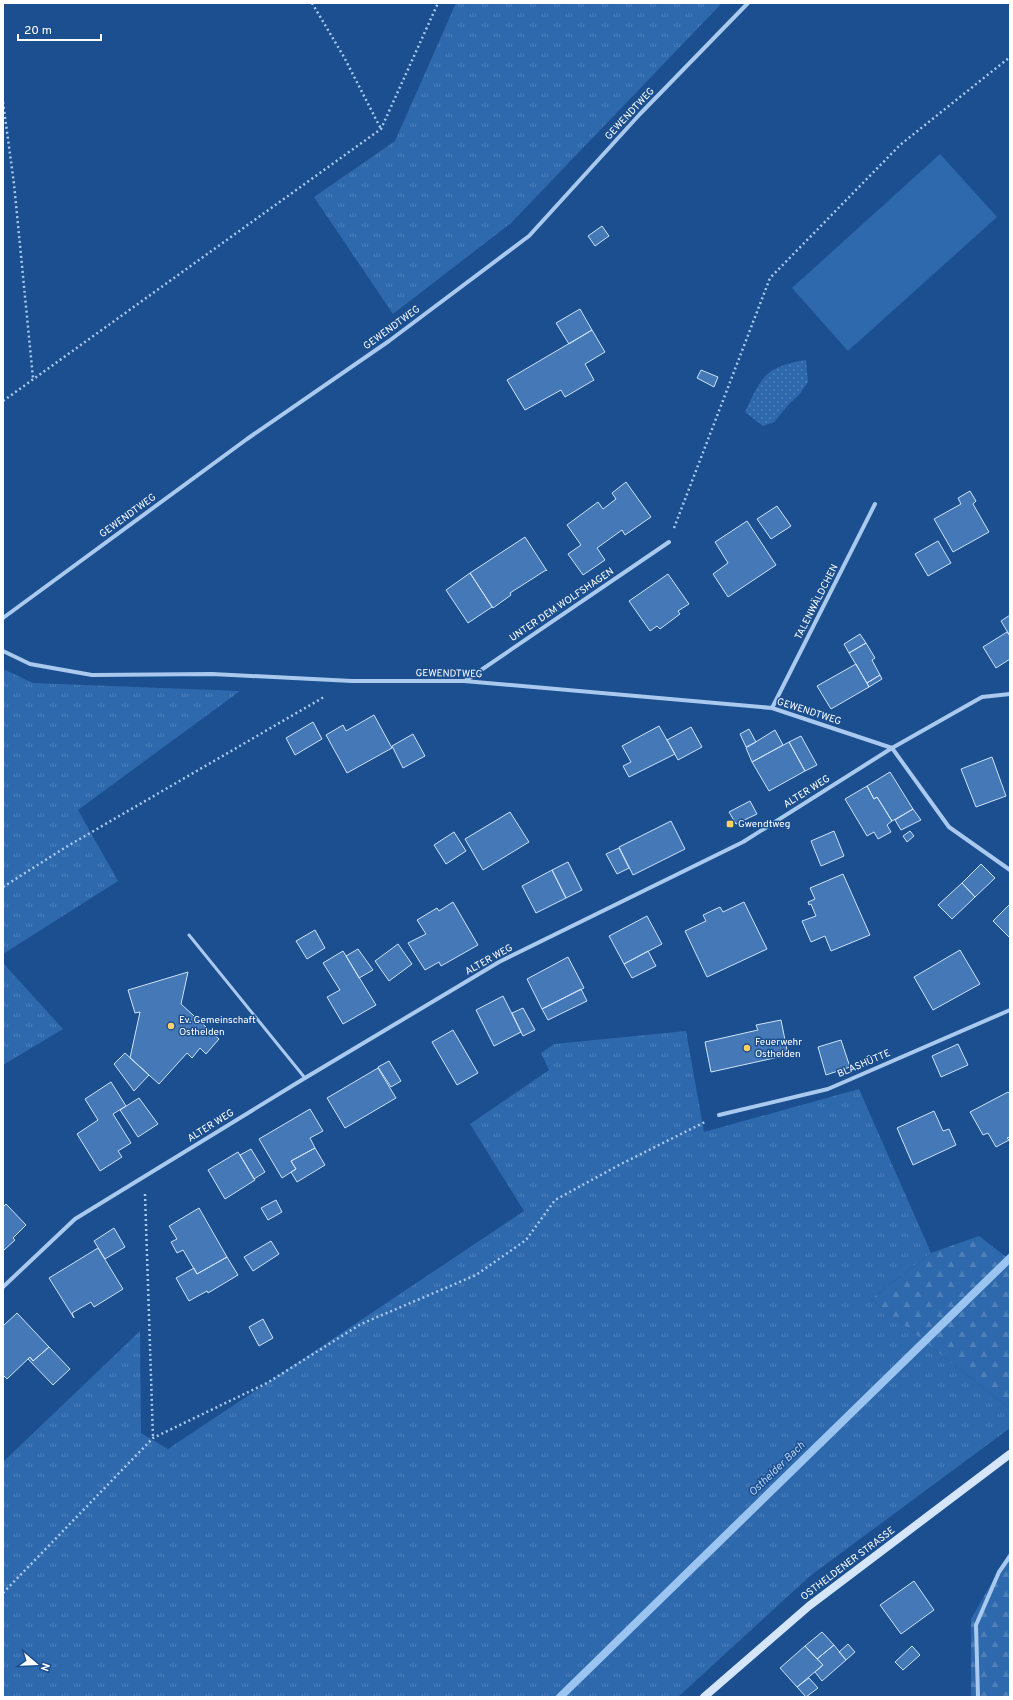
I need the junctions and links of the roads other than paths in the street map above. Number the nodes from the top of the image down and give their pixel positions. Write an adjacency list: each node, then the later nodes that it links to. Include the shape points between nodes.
1 (748, 3): 4 (street, GEWENDTWEG, via 640,114 529,236 389,341 247,439)
2 (875, 504): 8 (street, TALENWÄLDCHEN)
3 (669, 542): 6 (street, UNTER DEM WOLFSHAGEN)
4 (3, 618)
5 (3, 651): 6 (street, GEWENDTWEG, via 30,664 92,675 212,674 352,681)
6 (464, 681): 8 (street, GEWENDTWEG)
7 (1010, 694): 9 (street, ALTER WEG, via 982,697)
8 (772, 708): 9 (street, GEWENDTWEG)
9 (892, 748): 10 (street, via 949,827); 13 (street, ALTER WEG, via 743,842 499,962)
10 (1010, 870)
11 (189, 935): 13 (lane)
12 (1010, 1010): 14 (street, BLASHÜTTE, via 828,1089)
13 (305, 1078): 15 (street, ALTER WEG, via 75,1219)
14 (719, 1115)
15 (3, 1287)
16 (1010, 1454): 18 (main road, OSTHELDENER STRASSE, via 809,1606)
17 (1010, 1556): 19 (street, via 999,1572 976,1625)
18 (704, 1697)
19 (978, 1697)

